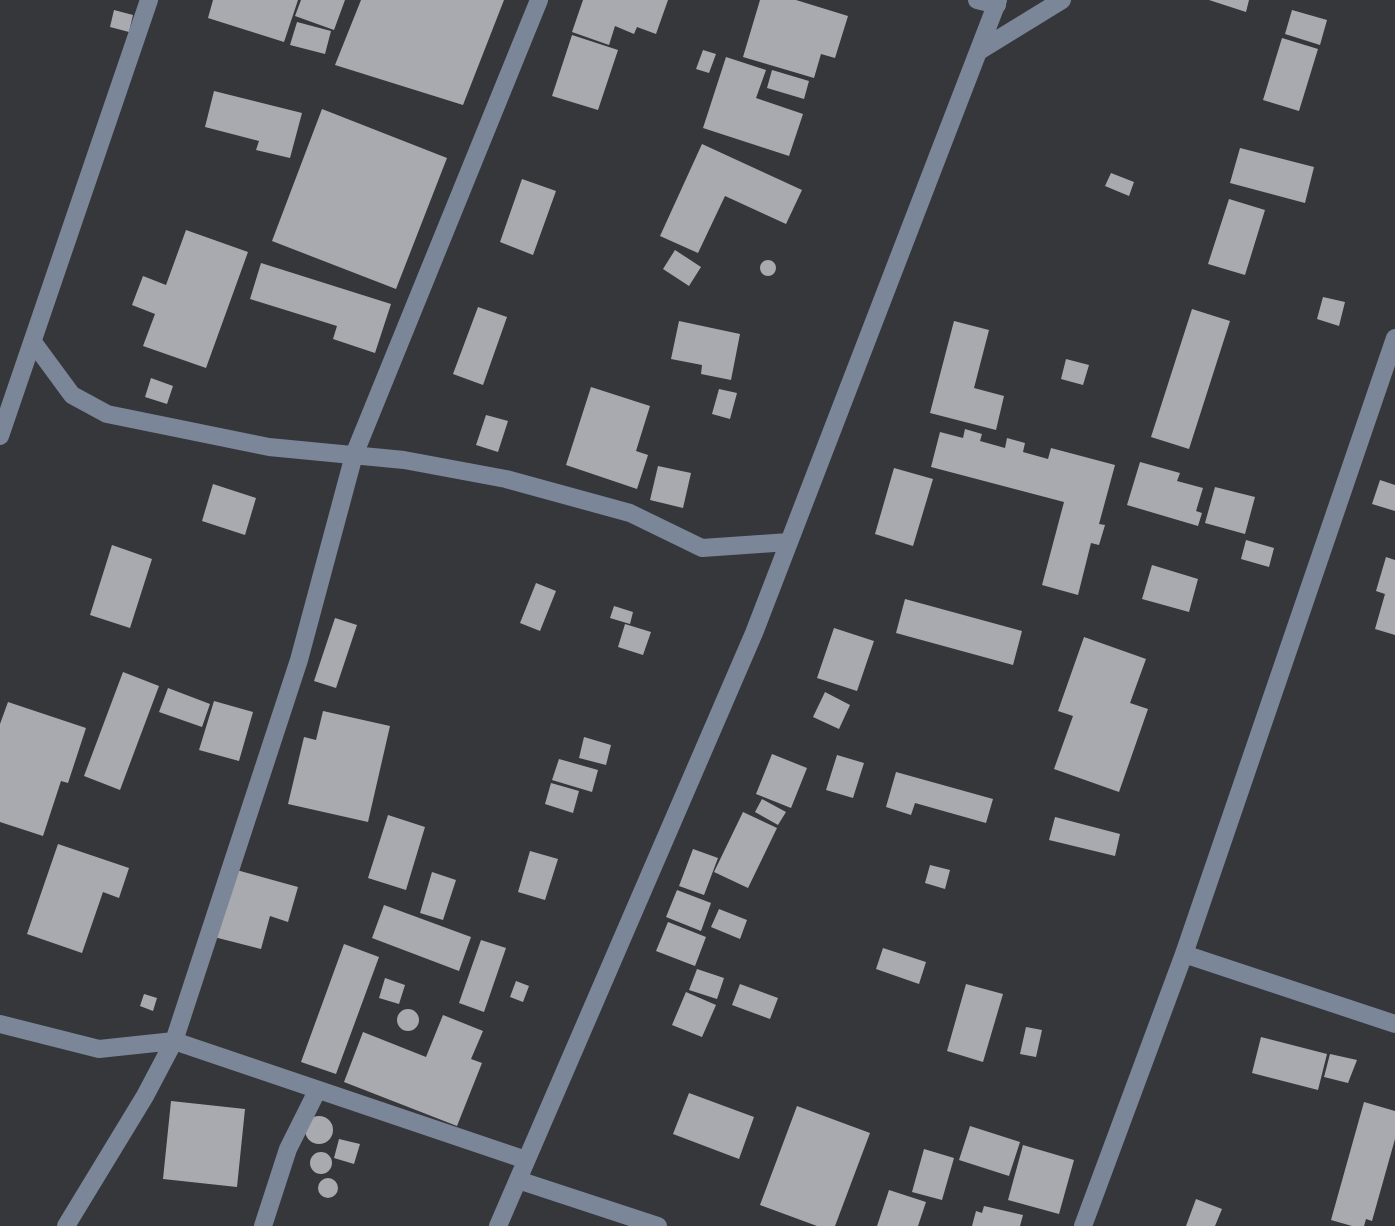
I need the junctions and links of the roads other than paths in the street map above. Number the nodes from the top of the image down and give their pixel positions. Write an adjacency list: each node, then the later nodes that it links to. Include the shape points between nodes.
1 (149, 0): 8 (street)
2 (539, 0): 10 (street)
3 (977, 0): 5 (street)
4 (1062, 0): 6 (street)
5 (997, 2): 6 (street)
6 (979, 51): 11 (street)
7 (1395, 338): 12 (street)
8 (33, 342): 9 (street); 10 (street, via 72,395 107,414 269,447)
9 (0, 436)
10 (354, 455): 11 (street, via 506,479 630,513 702,548); 15 (street, via 299,660)
11 (789, 542): 17 (street, via 754,634)
12 (1184, 954): 14 (street); 23 (street)
13 (0, 1024): 15 (street, via 99,1048)
14 (1395, 1024)
15 (174, 1041): 16 (street); 19 (street)
16 (317, 1091): 17 (street); 20 (street, via 288,1149)
17 (526, 1160): 18 (street)
18 (518, 1180): 21 (street); 22 (street)
19 (66, 1226)
20 (263, 1226)
21 (498, 1226)
22 (658, 1226)
23 (1083, 1226)

